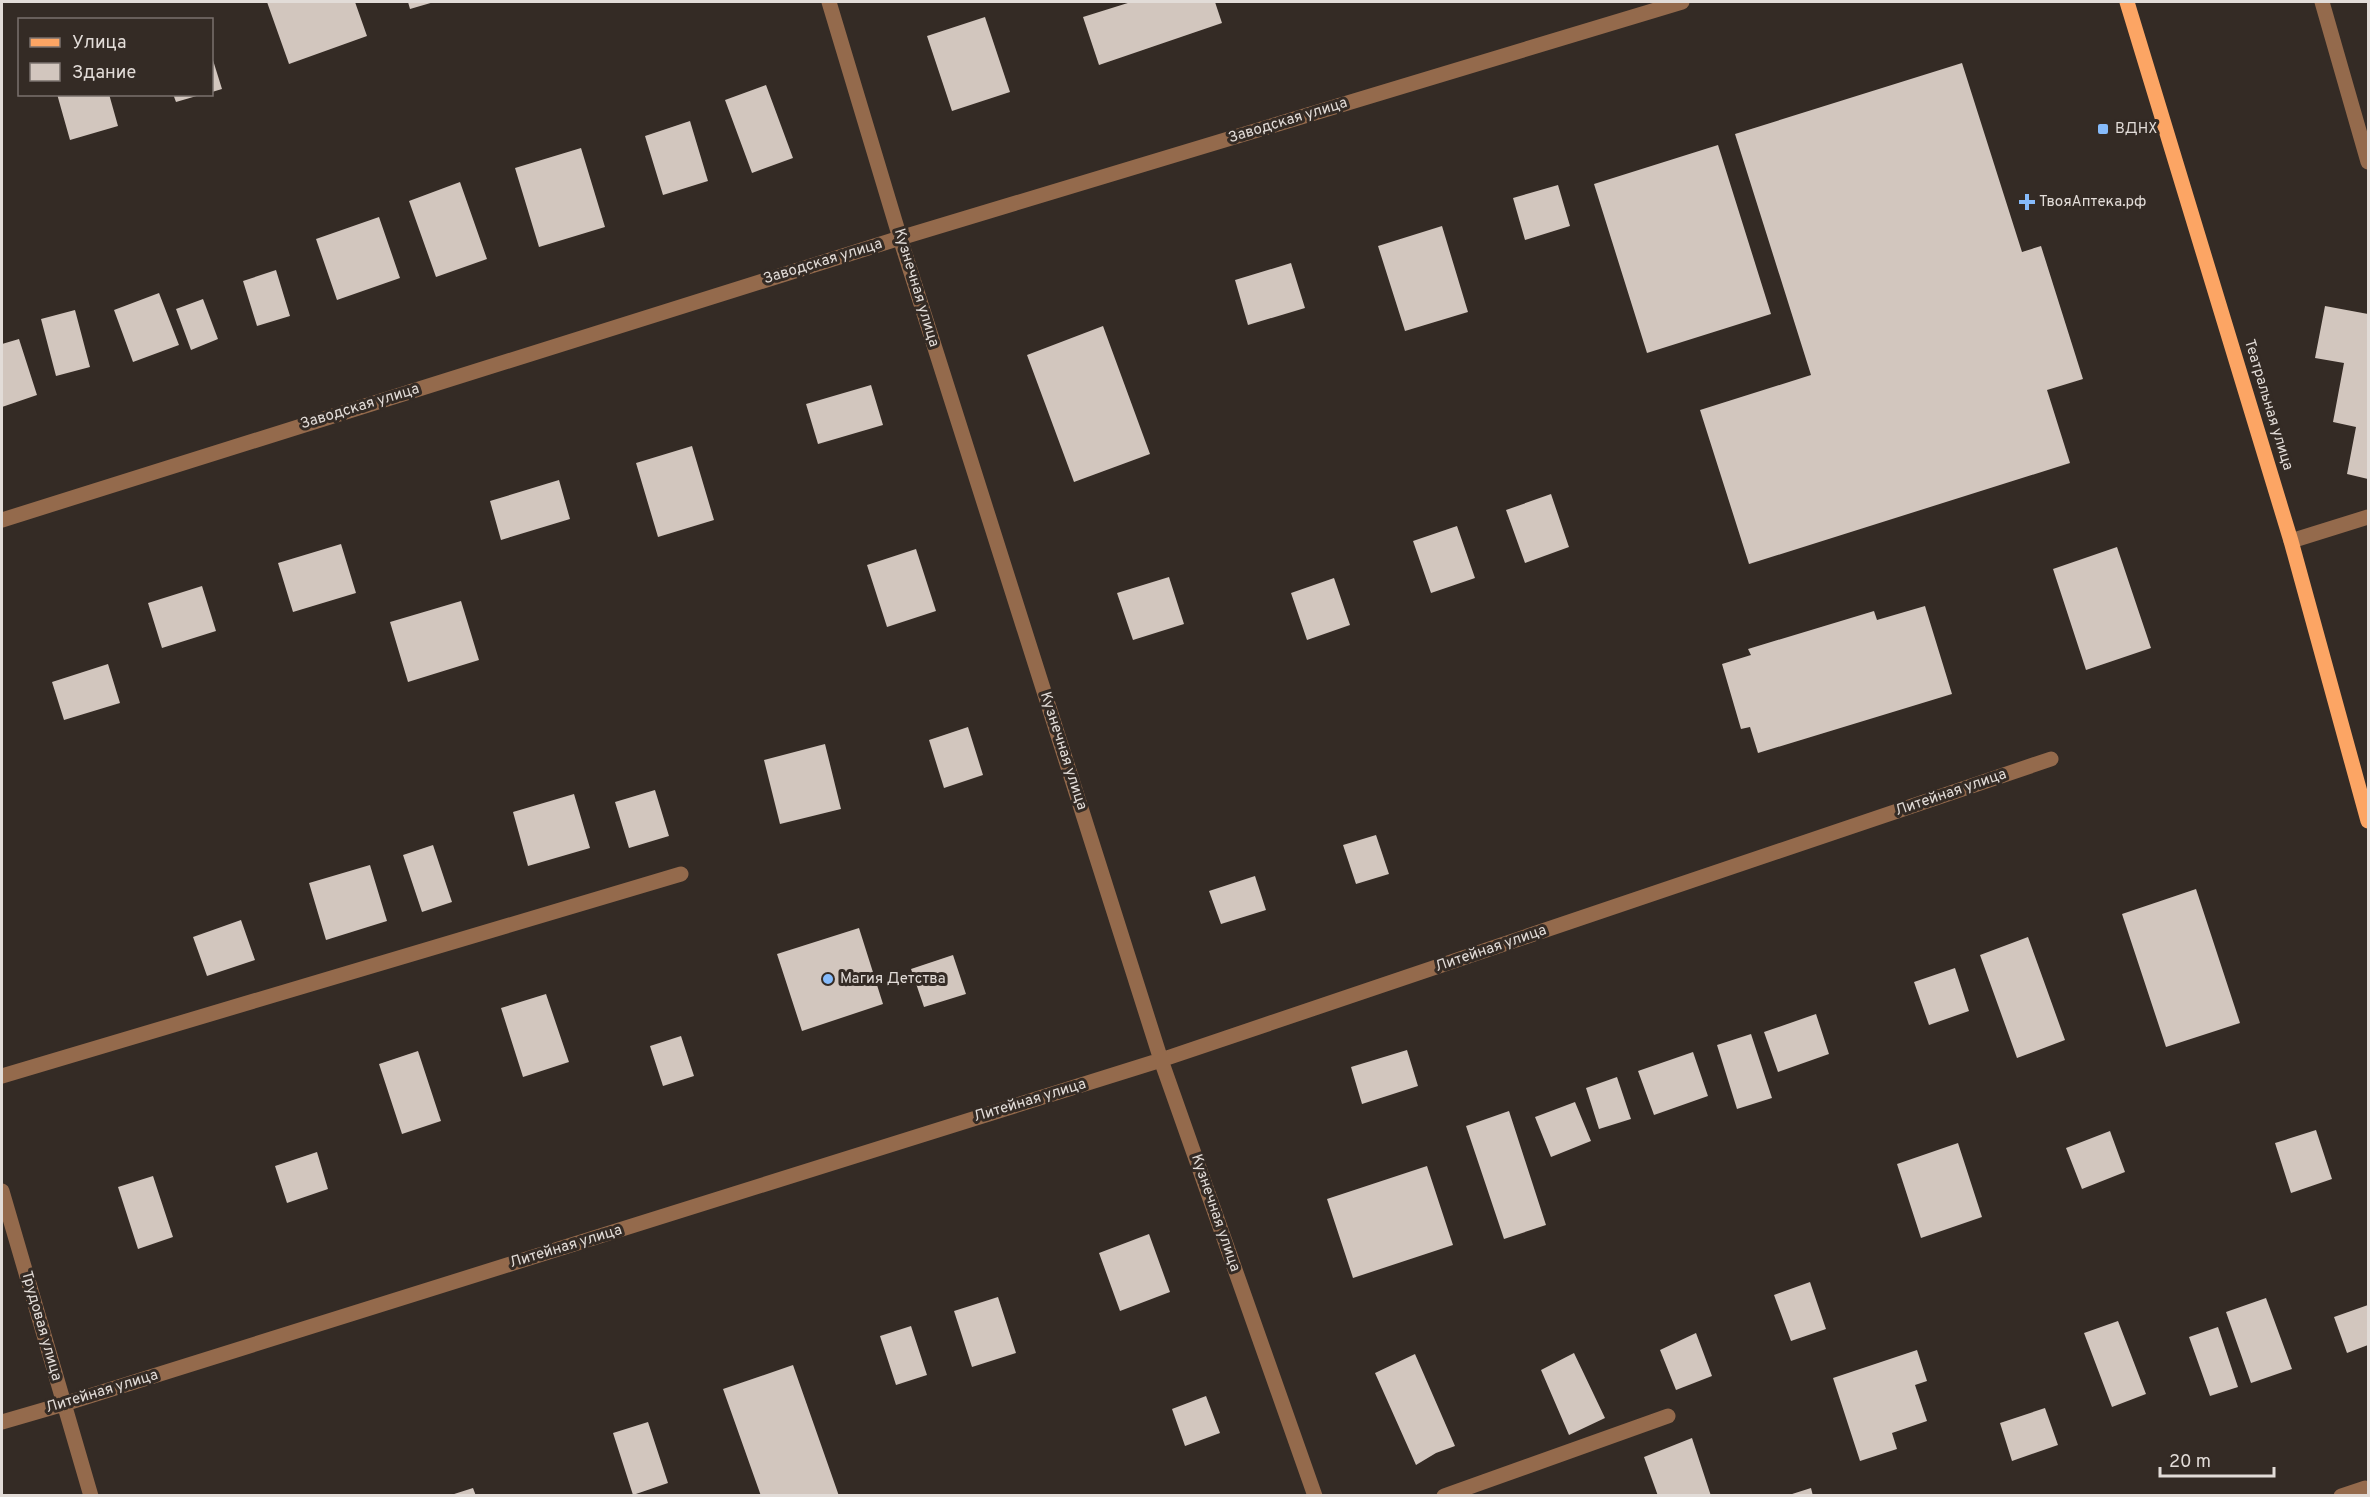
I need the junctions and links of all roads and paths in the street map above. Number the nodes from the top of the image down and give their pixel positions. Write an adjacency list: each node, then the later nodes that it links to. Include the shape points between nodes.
1 (829, 2): 6 (street, Кузнечная улица)
2 (1682, 2): 6 (street, Заводская улица)
3 (2127, 2): 9 (main road, Театральная улица)
4 (2322, 2): 5 (street)
5 (2368, 162)
6 (900, 238): 8 (street, Заводская улица); 13 (street, Кузнечная улица)
7 (2368, 517): 9 (street)
8 (2, 520)
9 (2290, 541): 11 (main road, Театральная улица)
10 (2051, 759): 13 (street, Литейная улица)
11 (2368, 821)
12 (681, 874): 14 (street)
13 (1161, 1060): 16 (street, Литейная улица); 21 (street, Кузнечная улица)
14 (2, 1076)
15 (2, 1191): 16 (street, Трудовая улица)
16 (64, 1404): 18 (street, Литейная улица); 20 (street, Трудовая улица)
17 (1668, 1416): 22 (street)
18 (2, 1422)
19 (2365, 1488): 23 (street)
20 (91, 1496)
21 (1315, 1496)
22 (1444, 1496)
23 (2341, 1496)

